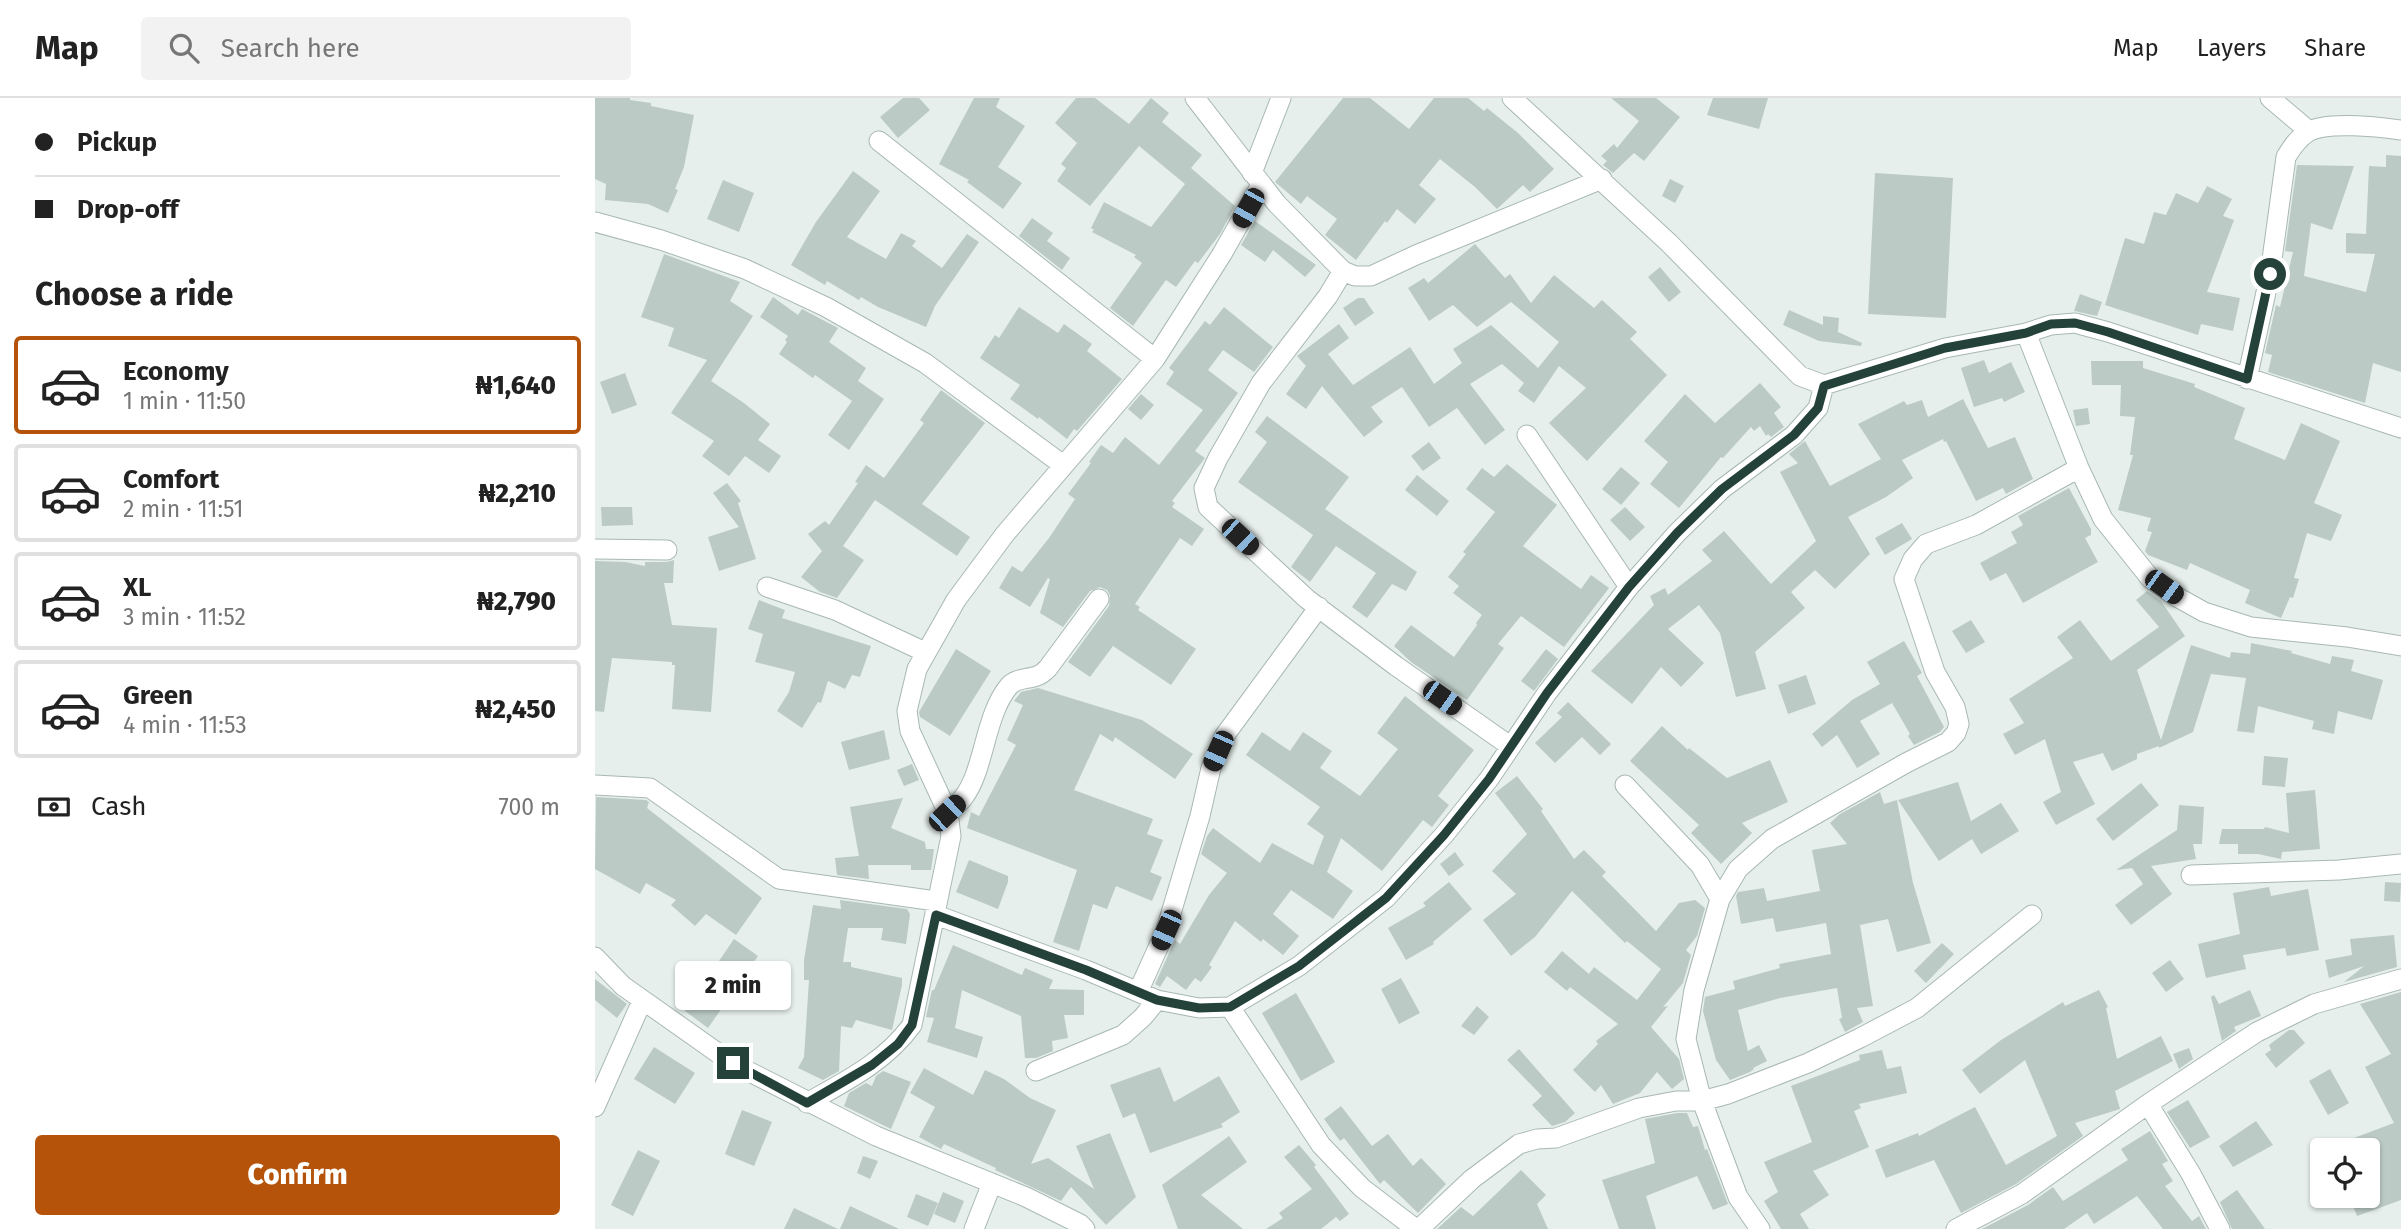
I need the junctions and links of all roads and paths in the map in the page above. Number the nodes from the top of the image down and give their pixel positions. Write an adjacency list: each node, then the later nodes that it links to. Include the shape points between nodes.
1 (1195, 98): 8 (street)
2 (1281, 98): 8 (street)
3 (1512, 98): 9 (street)
4 (2270, 98): 6 (street)
5 (2401, 130): 6 (street, via 2330,127)
6 (2309, 131): 14 (street, via 2286,157 2270,274)
7 (879, 141): 13 (street)
8 (1257, 179): 11 (street); 13 (street, via 1223,254)
9 (1602, 179): 11 (street, via 1371,276); 15 (street, via 1800,376)
10 (595, 222): 18 (street, via 745,269 826,307 925,363)
11 (1343, 271): 25 (street, via 1261,383 1204,488 1208,507)
12 (2026, 333): 14 (street, via 2051,324 2075,323); 15 (street, via 1945,348); 19 (street)
13 (1155, 359): 18 (street)
14 (2247, 379): 16 (street)
15 (1824, 386): 23 (street, via 1818,408 1794,435 1722,489)
16 (2401, 428)
17 (1527, 436): 23 (street)
18 (1063, 465): 27 (street, via 956,600)
19 (2078, 468): 26 (street, via 2103,519 2150,578 2204,612 2251,627); 34 (street, via 1976,525 1926,544 1913,559 1904,579 1935,672 1955,706 1956,733 1948,742 1772,839 1738,869)
20 (595, 549): 21 (street)
21 (667, 550)
22 (767, 587): 27 (street, via 835,610)
23 (1629, 587): 28 (street)
24 (1099, 599): 31 (street, via 1048,668 1039,676 1012,683 1002,696 971,784)
25 (1318, 607): 28 (street); 39 (street, via 1225,735 1211,768 1166,930)
26 (2401, 646)
27 (925, 652): 31 (street, via 916,669 907,711 910,732)
28 (1510, 747): 42 (street, via 1444,835 1386,898 1299,966)
29 (595, 785): 35 (street, via 650,788 779,879)
30 (1625, 785): 34 (street, via 1700,865)
31 (947, 813): 35 (street, via 951,836)
32 (2401, 864): 33 (street)
33 (2191, 875)
34 (1720, 899): 44 (street, via 1694,990 1686,1039)
35 (936, 908): 39 (street); 45 (street, via 912,1025 898,1044 872,1065)
36 (2032, 915): 44 (street, via 1917,1008 1808,1063)
37 (595, 957): 40 (street)
38 (2401, 979): 46 (street, via 2314,1004 2280,1020)
39 (1138, 992): 41 (street)
40 (642, 1000): 45 (street, via 733,1063); 47 (street)
41 (1157, 1000): 42 (street, via 1199,1008); 43 (street, via 1123,1035)
42 (1230, 1007): 52 (street, via 1321,1145 1362,1188)
43 (1036, 1071)
44 (1702, 1101): 52 (street, via 1639,1108 1556,1138 1519,1144); 53 (street, via 1738,1197)
45 (807, 1103): 48 (street)
46 (2148, 1104): 49 (street); 54 (street)
47 (595, 1107)
48 (992, 1183): 50 (street); 51 (street)
49 (1970, 1226)
50 (974, 1229)
51 (1085, 1229)
52 (1418, 1229)
53 (1760, 1229)
54 (2220, 1229)

